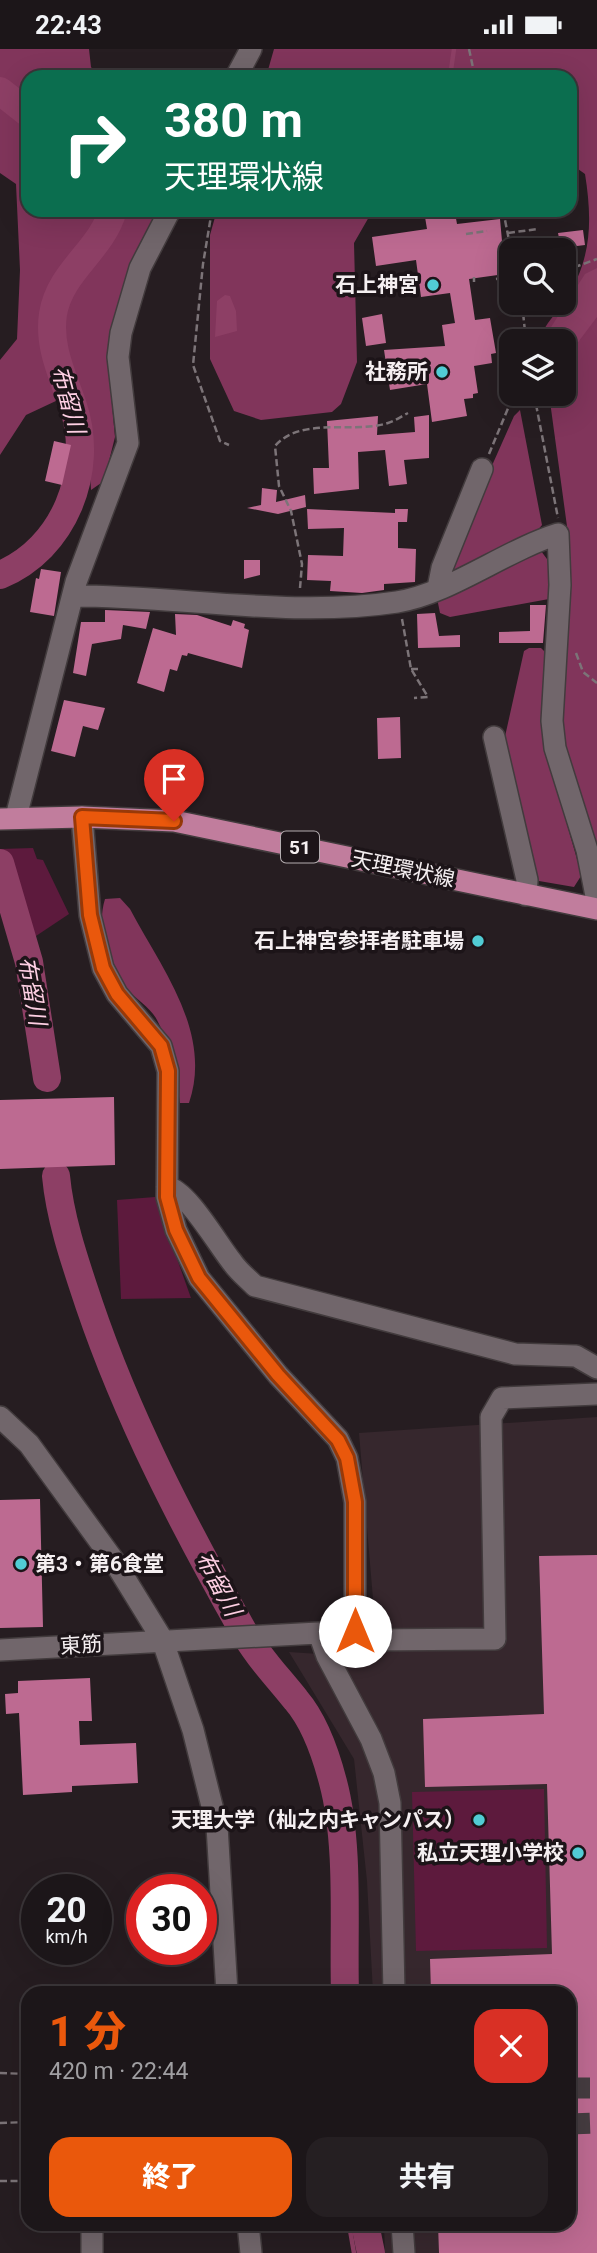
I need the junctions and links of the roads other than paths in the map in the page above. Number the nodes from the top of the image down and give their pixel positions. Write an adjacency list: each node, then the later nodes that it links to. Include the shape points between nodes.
1 (251, 49): 2 (street)
2 (240, 70)
3 (166, 217): 6 (street, via 140,268 121,333 118,357 128,443)
4 (482, 469): 5 (street)
5 (438, 588): 6 (street, via 400,602 302,608); 11 (street, via 558,534 560,585 552,699 555,748 587,850)
6 (74, 596): 9 (street, via 62,627 38,736)
7 (494, 737): 10 (street, via 527,880)
8 (82, 817): 9 (main road, 天理環状線 / 51); 10 (main road, 天理環状線 / 51, via 174,821); 13 (street, via 90,915 103,968 117,994 161,1046 168,1071)
9 (8, 818)
10 (526, 895): 12 (main road, 天理環状線 / 51)
11 (597, 901)
12 (597, 909)
13 (167, 1187): 14 (street, via 185,1199 233,1264 256,1286 515,1354 576,1356); 17 (street, via 176,1230 199,1278 338,1440 347,1458 355,1502)
14 (597, 1368)
15 (597, 1394): 17 (street, 東筋, via 502,1398 491,1417 495,1639 366,1640)
16 (0, 1417): 19 (street, via 29,1444 114,1562)
17 (355, 1631): 18 (street, 東筋)
18 (319, 1633): 19 (street, 東筋); 22 (street, via 384,1773 390,1803)
19 (162, 1639): 20 (street, 東筋); 21 (street, via 193,1730 216,1826)
20 (0, 1650)
21 (227, 1986)
22 (394, 1986)
23 (92, 2231): 26 (street)
24 (249, 2231): 27 (street)
25 (402, 2231): 28 (street)
26 (92, 2253)
27 (251, 2253)
28 (404, 2253)

